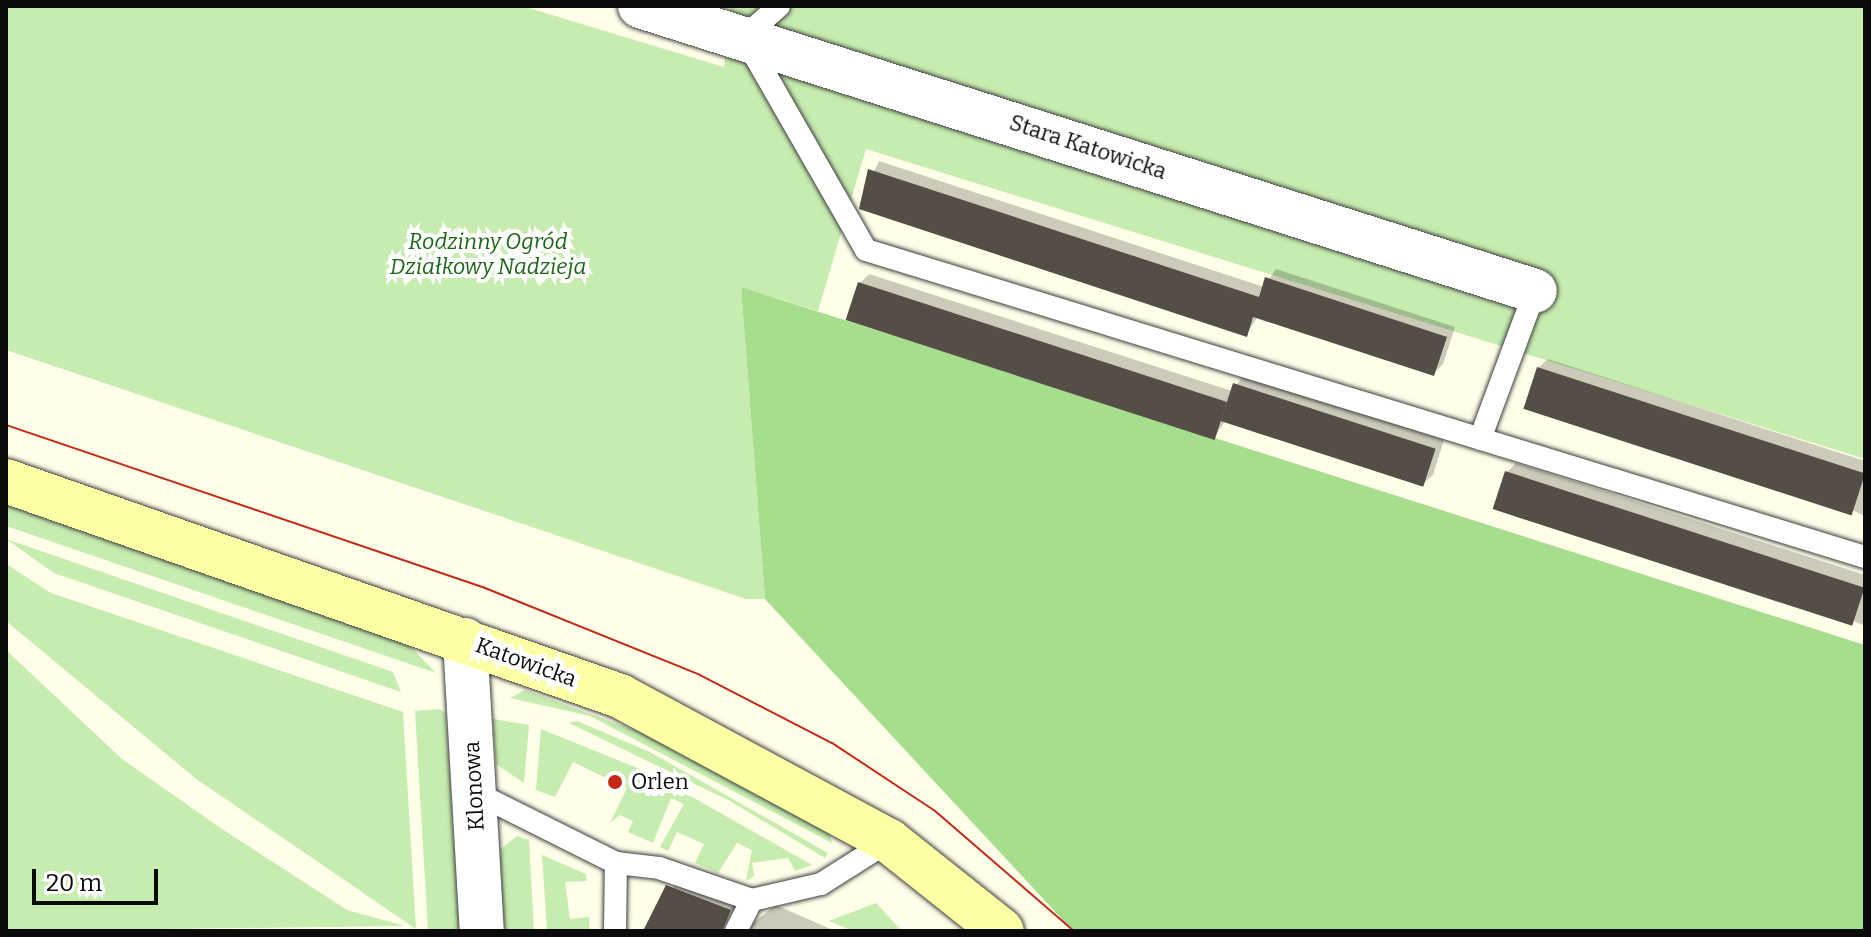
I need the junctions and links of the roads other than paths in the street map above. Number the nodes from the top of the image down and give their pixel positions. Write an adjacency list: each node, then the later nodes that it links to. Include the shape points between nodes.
1 (640, 6): 3 (street, Stara Katowicka)
2 (779, 6): 3 (lane)
3 (744, 37): 4 (street, Stara Katowicka); 5 (lane, via 866,250)
4 (1535, 291): 5 (lane)
5 (1480, 439): 7 (lane)
6 (6, 481): 8 (main road, Katowicka)
7 (1865, 557)
8 (465, 640): 9 (street, Klonowa); 10 (main road, Katowicka, via 620,696)
9 (474, 792): 11 (lane); 13 (street, Klonowa)
10 (889, 841): 12 (lane, via 839,876); 16 (main road, Katowicka)
11 (616, 863): 12 (lane, via 659,868); 14 (lane)
12 (752, 900): 15 (lane)
13 (482, 931)
14 (615, 931)
15 (736, 931)
16 (1002, 931)

